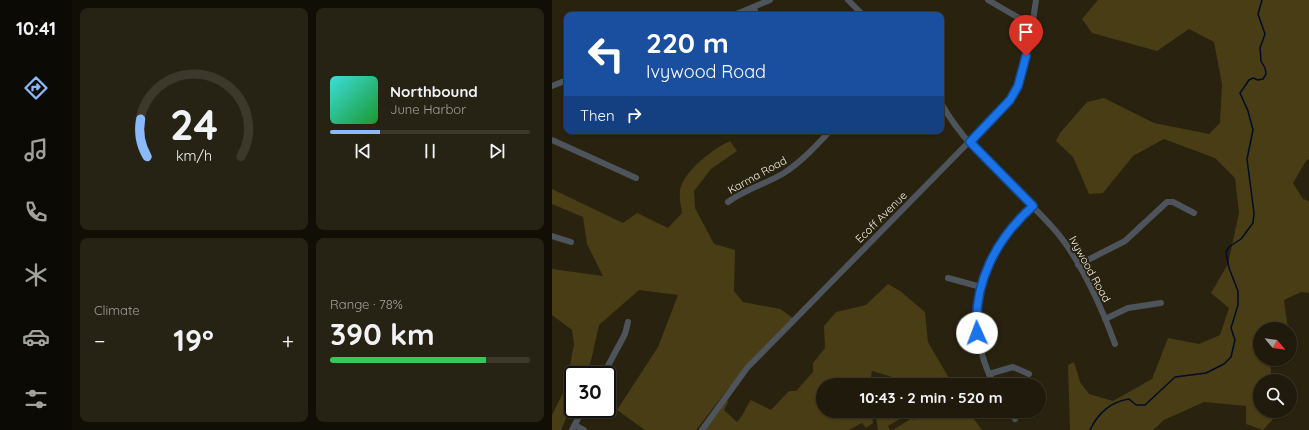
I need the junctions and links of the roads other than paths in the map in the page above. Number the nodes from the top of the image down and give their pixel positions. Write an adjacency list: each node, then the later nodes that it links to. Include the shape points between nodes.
1 (770, 0): 5 (street)
2 (848, 0): 8 (street)
3 (988, 0): 9 (street)
4 (1036, 0): 9 (street, Ecoff Avenue)
5 (754, 7): 6 (street); 7 (street)
6 (742, 12)
7 (755, 12)
8 (860, 12)
9 (1032, 23): 15 (street, Ecoff Avenue, via 1024,66 1014,94)
10 (564, 81): 11 (street)
11 (552, 86)
12 (944, 108): 15 (street, Ivywood Road)
13 (827, 134): 17 (street, Karma Road, via 785,172)
14 (552, 140): 16 (street)
15 (970, 142): 18 (street, Ivywood Road); 36 (street, Ecoff Avenue, via 747,368)
16 (636, 178)
17 (728, 202)
18 (1033, 206): 22 (street, Ivywood Road, via 1060,236); 24 (street, via 1000,242 988,265)
19 (1194, 213): 22 (street, via 1169,202 1125,241)
20 (552, 236): 21 (street)
21 (571, 242)
22 (1078, 265): 26 (street, Ivywood Road)
23 (948, 278): 24 (street)
24 (981, 287): 30 (street, via 977,333)
25 (1161, 303): 26 (street, via 1128,308)
26 (1105, 319): 28 (street, Ivywood Road)
27 (628, 322): 29 (street, via 625,334)
28 (1115, 344)
29 (608, 366)
30 (989, 374): 31 (street, via 1012,367); 32 (street)
31 (1029, 374)
32 (991, 378)
33 (578, 418): 34 (street)
34 (573, 428): 35 (street)
35 (584, 430)
36 (702, 430)

